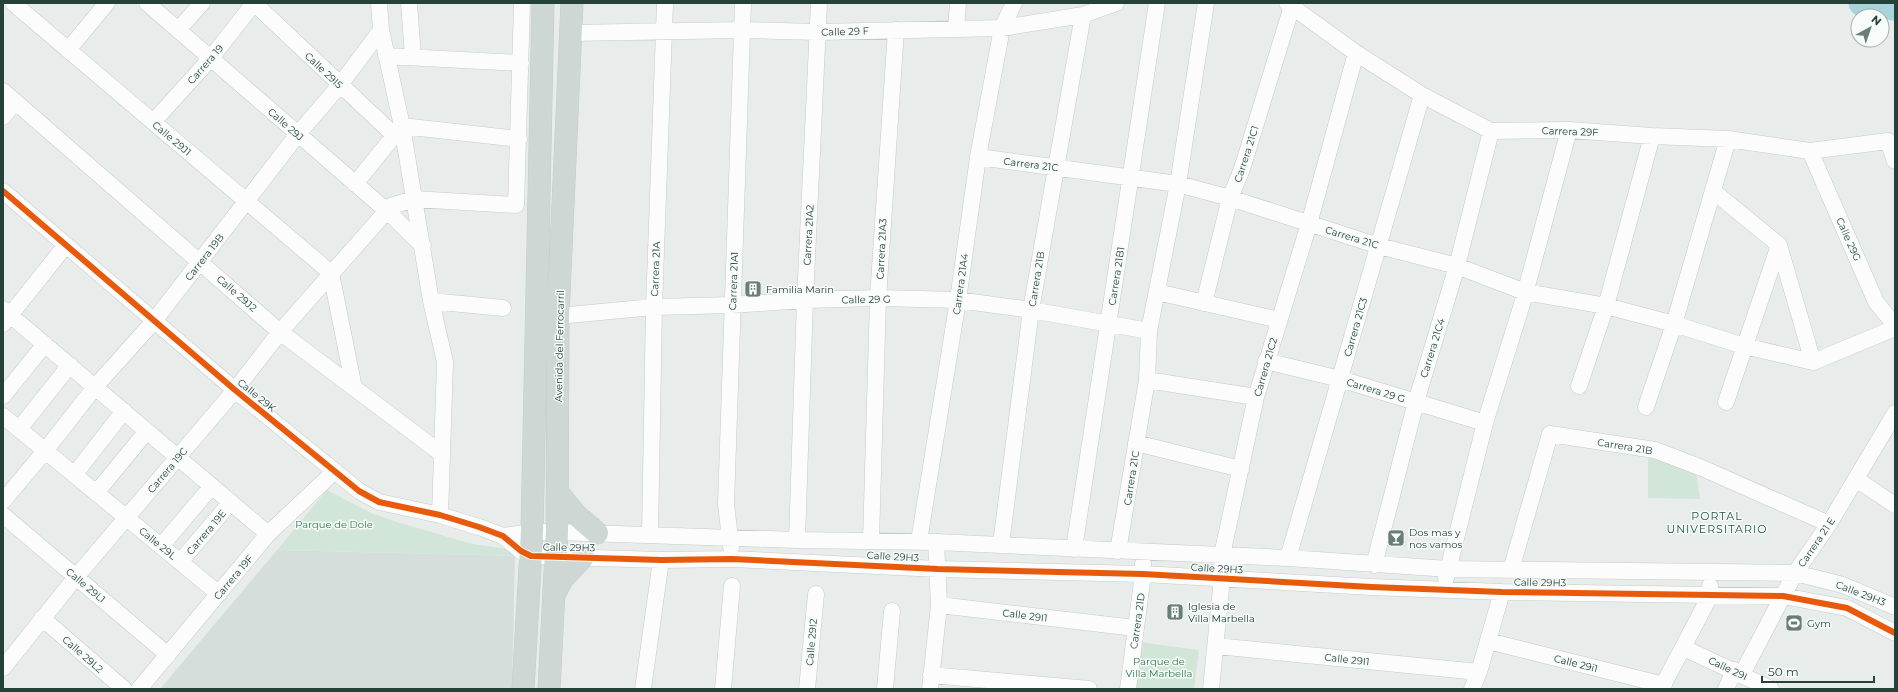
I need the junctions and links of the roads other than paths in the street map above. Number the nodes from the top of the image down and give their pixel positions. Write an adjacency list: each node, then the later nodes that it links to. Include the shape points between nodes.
1 (13, 3): 30 (street, Calle 29J1)
2 (107, 3): 30 (street)
3 (147, 3): 23 (street, Calle 29J)
4 (202, 3): 23 (street)
5 (254, 3): 34 (street, Carrera 19); 36 (street, Calle 29I5)
6 (379, 3): 24 (street)
7 (408, 3): 33 (street)
8 (522, 3): 35 (street)
9 (543, 3): 132 (main road)
10 (572, 3): 29 (main road, Avenida del Ferrocarril)
11 (665, 3): 25 (street, Carrera 21A)
12 (743, 3): 26 (street, Carrera 21A1)
13 (819, 3): 28 (street, Carrera 21A2)
14 (958, 3): 22 (street)
15 (1014, 3): 21 (street, Carrera 21A4)
16 (1157, 3): 53 (street, Carrera 21B1)
17 (1206, 3): 55 (street, Carrera 21C)
18 (1108, 4): 20 (street, Calle 29 F)
19 (1290, 4): 31 (street, Carrera 29F); 58 (street, Carrera 21C1, via 1242,169)
20 (1083, 15): 21 (street, Calle 29 F); 52 (street, Carrera 21B)
21 (1002, 28): 22 (street, Calle 29 F); 50 (street, Carrera 21A4)
22 (956, 29): 27 (street, Calle 29 F)
23 (178, 30): 34 (street, Calle 29J)
24 (381, 30): 32 (street); 36 (street, Carrera 19B)
25 (665, 30): 26 (street, Calle 29 F); 29 (street, Calle 29 F); 79 (street, Carrera 21A)
26 (742, 30): 28 (street, Calle 29 F); 77 (street, Carrera 21A1)
27 (896, 30): 28 (street, Calle 29 F); 72 (street, Carrera 21A3)
28 (818, 32): 73 (street, Carrera 21A2)
29 (572, 33): 83 (main road, Avenida del Ferrocarril)
30 (68, 50): 41 (street, Calle 29J1)
31 (1356, 53): 38 (street, Carrera 29F); 62 (street, Carrera 21C2)
32 (386, 56): 33 (street); 42 (street)
33 (413, 57): 35 (street)
34 (211, 58): 41 (street, Carrera 19); 45 (street, Calle 29J)
35 (521, 63): 48 (street)
36 (340, 85): 42 (street, Calle 29I5); 45 (street, Carrera 19B)
37 (3, 91): 39 (street, Calle 29J2)
38 (1422, 95): 44 (street, Carrera 29F); 66 (street, Carrera 21C3)
39 (15, 102): 40 (street); 67 (street, Calle 29J2)
40 (3, 117)
41 (153, 122): 60 (street, Calle 29J1)
42 (398, 130): 48 (street); 54 (street); 59 (street)
43 (1569, 130): 44 (street, Carrera 29F); 46 (street, Carrera 29F); 71 (street)
44 (1491, 131): 68 (street, Carrera 21C4)
45 (298, 134): 54 (street, Calle 29J); 60 (street, Carrera 19B)
46 (1652, 136): 47 (street, Carrera 29F); 78 (street)
47 (1728, 139): 49 (street, Carrera 29F); 57 (street)
48 (519, 140): 59 (street, Carrera 19C, via 516,205)
49 (1810, 151): 51 (street, Carrera 29F, via 1888,141); 86 (street, Calle 29G, via 1876,302)
50 (978, 157): 52 (street, Carrera 21C); 74 (street, Carrera 21A4)
51 (1895, 161)
52 (1055, 167): 53 (street, Carrera 21C); 81 (street, Carrera 21B)
53 (1131, 177): 55 (street, Carrera 21C); 87 (street, Carrera 21B1)
54 (356, 184): 61 (street, Calle 29J)
55 (1178, 184): 58 (street, Carrera 21C); 70 (street, Carrera 21C)
56 (3, 191): 63 (street, Calle 29K)
57 (1713, 191): 64 (street); 88 (street)
58 (1230, 198): 62 (street, Carrera 21C); 76 (street, Carrera 21C1)
59 (414, 199): 61 (street, Carrera 19C, via 396,203); 65 (street)
60 (247, 201): 67 (street, Carrera 19B); 69 (street, Calle 29J1)
61 (387, 211): 65 (street, Calle 29J); 69 (street, Carrera 19C)
62 (1309, 224): 66 (street, Carrera 21C); 85 (street, Carrera 21C2)
63 (66, 245): 82 (street); 84 (street, Calle 29K)
64 (1779, 245): 93 (street); 95 (street)
65 (423, 246): 75 (street)
66 (1379, 246): 68 (street, Carrera 21C); 97 (street, Carrera 21C3)
67 (201, 261): 84 (street, Carrera 19B); 91 (street, Calle 29J2)
68 (1457, 266): 71 (street, Carrera 21C); 105 (street, Carrera 21C4)
69 (332, 273): 91 (street, Carrera 19C); 101 (street)
70 (1157, 292): 76 (street); 90 (street, Carrera 21C)
71 (1525, 292): 78 (street); 111 (street)
72 (878, 298): 73 (street, Calle 29 G); 74 (street, Calle 29 G); 140 (street, Carrera 21A3)
73 (804, 300): 77 (street, Calle 29 G); 139 (street, Carrera 21A2)
74 (958, 300): 81 (street, Calle 29 G); 141 (street, Carrera 21A4)
75 (431, 301): 80 (street); 116 (street, via 445,362)
76 (1204, 303): 85 (street)
77 (732, 305): 79 (street, Calle 29 G); 138 (street, Carrera 21A1, via 726,504)
78 (1606, 306): 88 (street); 99 (street)
79 (654, 307): 83 (street, Calle 29 G); 136 (street, Carrera 21A)
80 (503, 308)
81 (1031, 310): 87 (street, Calle 29 G); 143 (street, Carrera 21B)
82 (5, 316): 92 (street)
83 (558, 316): 124 (main road, Avenida del Ferrocarril)
84 (154, 320): 100 (street, Carrera 19B); 102 (street, Calle 29K)
85 (1279, 320): 94 (street, Carrera 21C2)
86 (1895, 322)
87 (1108, 324): 90 (street, Calle 29 G); 145 (street, Carrera 21B1)
88 (1674, 324): 93 (street); 107 (street)
89 (1895, 328): 95 (street)
90 (1149, 331): 98 (street, Carrera 21C)
91 (280, 332): 101 (street, Calle 29J2); 102 (street, Carrera 19C)
92 (44, 344): 96 (street); 103 (street)
93 (1744, 346): 95 (street); 106 (street)
94 (1266, 361): 97 (street, Carrera 29 G); 104 (street, Carrera 21C2)
95 (1813, 362)
96 (70, 365): 100 (street); 112 (street)
97 (1340, 379): 105 (street, Carrera 29 G); 152 (street, Carrera 21C3)
98 (1147, 380): 104 (street); 114 (street, Carrera 21C)
99 (1579, 386)
100 (95, 387): 108 (street); 115 (street, Carrera 19B)
101 (354, 388): 116 (street, Calle 29J2)
102 (235, 390): 117 (street, Carrera 19C); 119 (street, Calle 29K)
103 (3, 396)
104 (1256, 397): 118 (street, Carrera 21C2)
105 (1416, 402): 111 (street, Carrera 29 G); 156 (street, Carrera 21C4)
106 (1726, 402)
107 (1646, 407)
108 (124, 411): 113 (street); 120 (street)
109 (1895, 413): 121 (street, Carrera 21 E)
110 (3, 416): 112 (street, Calle 29L)
111 (1486, 423): 158 (street)
112 (19, 429): 115 (street, Calle 29L)
113 (147, 430): 117 (street); 123 (street)
114 (1136, 443): 118 (street); 146 (street, Carrera 21C)
115 (46, 451): 120 (street, Calle 29L); 125 (street, Carrera 19B)
116 (442, 454): 128 (street)
117 (178, 457): 122 (street); 130 (street, Carrera 19C)
118 (1241, 469): 148 (street, Carrera 21C2)
119 (335, 472): 128 (street, Calle 29K, via 359,491 379,502); 135 (street, Carrera 19F)
120 (74, 475): 123 (street, Calle 29L)
121 (1856, 479): 127 (street); 131 (street, Carrera 21 E)
122 (212, 486): 126 (street); 144 (street)
123 (96, 493): 130 (street, Calle 29L)
124 (558, 493): 133 (main road, Avenida del Ferrocarril); 134 (main road, via 575,514)
125 (3, 501)
126 (231, 502): 135 (street); 155 (street, Carrera 19E)
127 (1895, 505)
128 (440, 514): 137 (street, Calle 29K)
129 (3, 516): 163 (street, Calle 29L1)
130 (127, 518): 144 (street, Calle 29L); 163 (street, Carrera 19C)
131 (1829, 524): 159 (street, Carrera 21B, via 1655,450 1550,434); 161 (street, Carrera 21 E)
132 (532, 532): 133 (street, Calle 29H3); 137 (street, Calle 29K); 149 (main road)
133 (557, 532): 134 (street, Calle 29H3); 150 (main road, Avenida del Ferrocarril)
134 (597, 533): 136 (street, Calle 29H3)
135 (268, 534): 168 (street, Carrera 19F)
136 (650, 535): 138 (street, Calle 29H3)
137 (503, 536): 149 (street, Calle 29K)
138 (730, 537): 139 (street, Calle 29H3); 153 (street, Carrera 21A1)
139 (797, 540): 140 (street, Calle 29H3)
140 (871, 541): 141 (street, Calle 29H3)
141 (919, 541): 142 (street, Calle 29H3)
142 (936, 542): 143 (street, Calle 29H3); 157 (street)
143 (1001, 544): 145 (street, Calle 29H3)
144 (161, 546): 155 (street, Calle 29L)
145 (1074, 549): 146 (street, Calle 29H3)
146 (1118, 551): 147 (street, Calle 29H3)
147 (1142, 552): 148 (street, Calle 29H3); 162 (street, Carrera 21D)
148 (1222, 555): 152 (street, Calle 29H3); 164 (street, Carrera 21C2)
149 (531, 556): 150 (street, Calle 29H3); 190 (main road)
150 (556, 557): 151 (street, Calle 29H3); 171 (main road, Avenida del Ferrocarril)
151 (583, 557): 154 (street, Calle 29H3); 171 (main road, via 562,579)
152 (1288, 558): 156 (street, Calle 29H3)
153 (732, 559): 154 (street, Calle 29H3); 157 (street, Calle 29H3)
154 (661, 560): 192 (street)
155 (180, 562): 168 (street, Calle 29L)
156 (1374, 565): 158 (street, Calle 29H3)
157 (938, 568): 162 (street, Calle 29H3); 173 (street)
158 (1449, 569): 159 (street, Calle 29H3); 166 (street)
159 (1511, 570): 160 (street, Calle 29H3)
160 (1710, 572): 161 (street, Calle 29H3); 170 (street)
161 (1795, 573): 172 (street, Carrera 21 E); 174 (street, Calle 29H3, via 1843,585)
162 (1143, 574): 164 (street, Calle 29H3); 177 (street, Carrera 21D)
163 (76, 577): 176 (street, Carrera 19C); 182 (street, Calle 29L1)
164 (1222, 578): 166 (street, Calle 29H3); 180 (street, Carrera 21C2)
165 (732, 586): 193 (street)
166 (1443, 590): 167 (street, Calle 29H3)
167 (1502, 592): 170 (street, Calle 29H3); 179 (street)
168 (219, 594): 182 (street, Carrera 19F)
169 (816, 594): 194 (street, Calle 29I2)
170 (1711, 594): 172 (street, Calle 29H3); 181 (street)
171 (554, 596): 191 (main road, Avenida del Ferrocarril)
172 (1783, 596): 178 (street, Calle 29H3, via 1847,608); 185 (street, Carrera 21 E)
173 (939, 605): 177 (street, Calle 29I1); 186 (street)
174 (1895, 607)
175 (892, 611): 195 (street)
176 (42, 618): 183 (street, Carrera 19C); 188 (street, Calle 29L2)
177 (1135, 628): 197 (street, Carrera 21D)
178 (1895, 633)
179 (1488, 641): 184 (street); 187 (street, Calle 29i1)
180 (1216, 646): 184 (street, Calle 29I1); 198 (street, Carrera 21C2)
181 (1684, 648): 185 (street, Calle 29I); 187 (street)
182 (168, 654): 189 (street, Carrera 19F)
183 (3, 668)
184 (1479, 672): 199 (street)
185 (1738, 672): 200 (street, Carrera 21 E); 201 (street, Calle 29I)
186 (931, 682): 196 (street)
187 (1663, 687)
188 (124, 689)
189 (139, 689)
190 (523, 689)
191 (549, 689)
192 (643, 689)
193 (722, 689)
194 (807, 689)
195 (885, 689)
196 (1090, 689)
197 (1128, 689)
198 (1211, 689)
199 (1472, 689)
200 (1726, 689)
201 (1771, 689)

